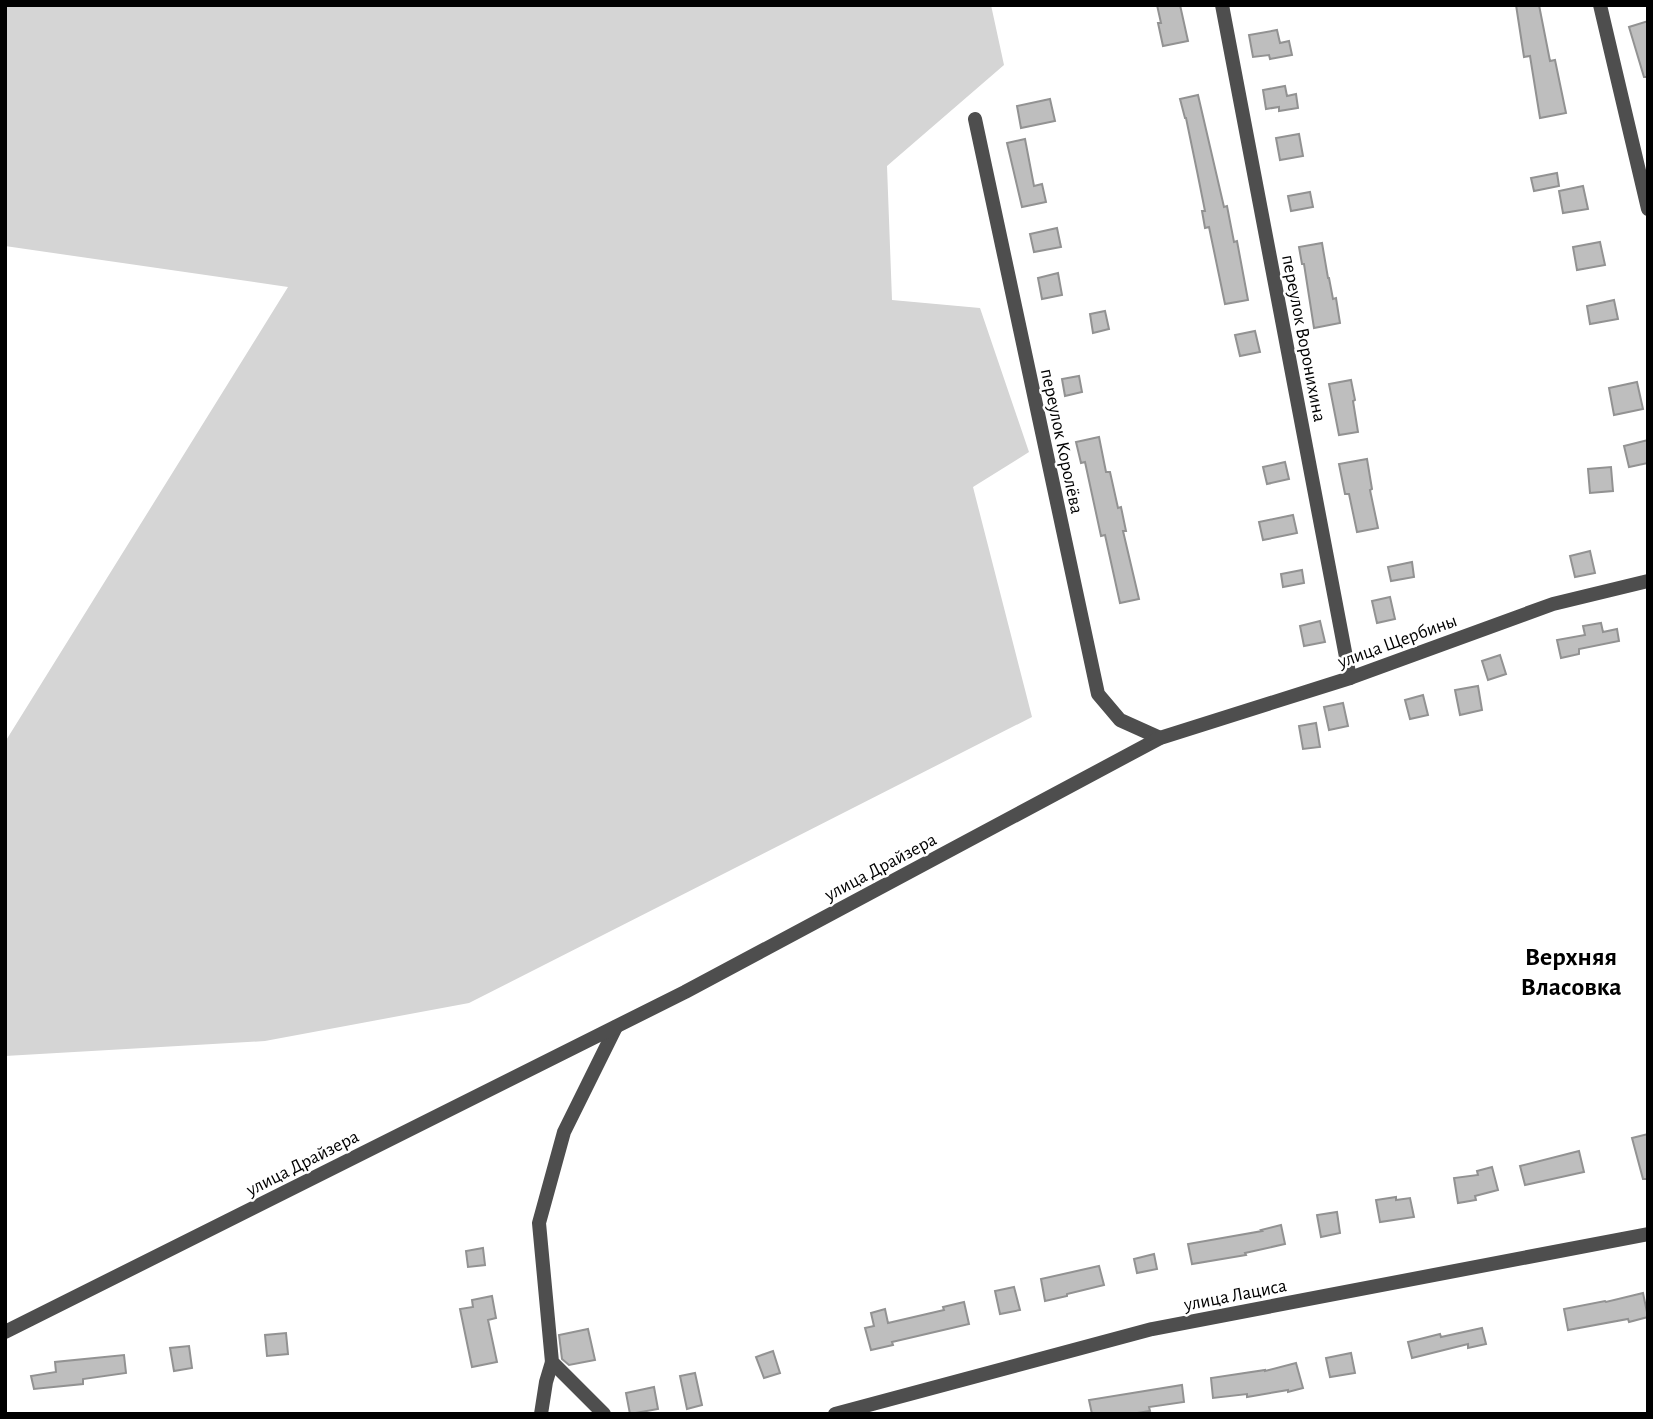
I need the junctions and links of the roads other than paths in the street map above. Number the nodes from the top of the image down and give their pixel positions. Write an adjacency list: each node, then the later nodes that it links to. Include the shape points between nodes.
1 (1222, 5): 6 (street, переулок Воронихина)
2 (1600, 5): 4 (street)
3 (975, 119): 7 (street, переулок Королёва, via 1097,694 1120,720)
4 (1648, 209)
5 (1648, 581): 6 (street, улица Щербины, via 1553,604)
6 (1350, 678): 7 (street, улица Щербины)
7 (1160, 738): 8 (street, улица Драйзера)
8 (616, 1027): 10 (street, улица Драйзера); 11 (street, via 564,1132 539,1223)
9 (1648, 1234): 14 (street, улица Лациса, via 1152,1329)
10 (5, 1332)
11 (552, 1362): 12 (street); 13 (street)
12 (541, 1414)
13 (604, 1414)
14 (835, 1414)

